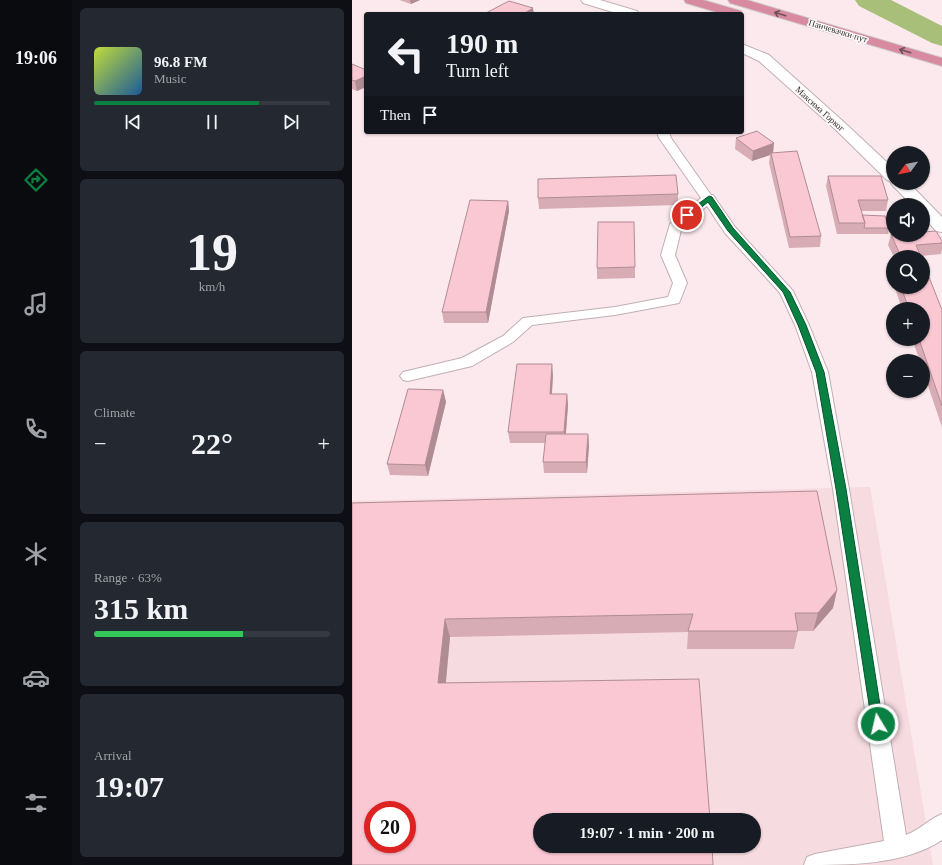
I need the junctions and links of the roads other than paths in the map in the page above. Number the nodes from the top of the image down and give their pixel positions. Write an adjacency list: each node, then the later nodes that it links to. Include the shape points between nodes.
1 (587, 0): 4 (street)
2 (690, 0): 5 (highway)
3 (734, 0): 7 (highway, Панчевачки пут, one-way to 3)
4 (626, 12)
5 (729, 12)
6 (744, 49): 9 (street, Максима Горког, via 764,58)
7 (942, 62)
8 (664, 134): 11 (lane)
9 (886, 170)
10 (906, 190): 12 (street)
11 (709, 198): 15 (lane, via 676,224 668,255 680,284 674,300 615,312 528,321 508,339 467,362); 17 (lane, via 730,230 786,292 820,372 841,489)
12 (914, 198)
13 (930, 214): 14 (street)
14 (942, 227)
15 (408, 376)
16 (942, 825): 17 (lane, via 924,840)
17 (897, 850): 18 (lane)
18 (815, 865)

